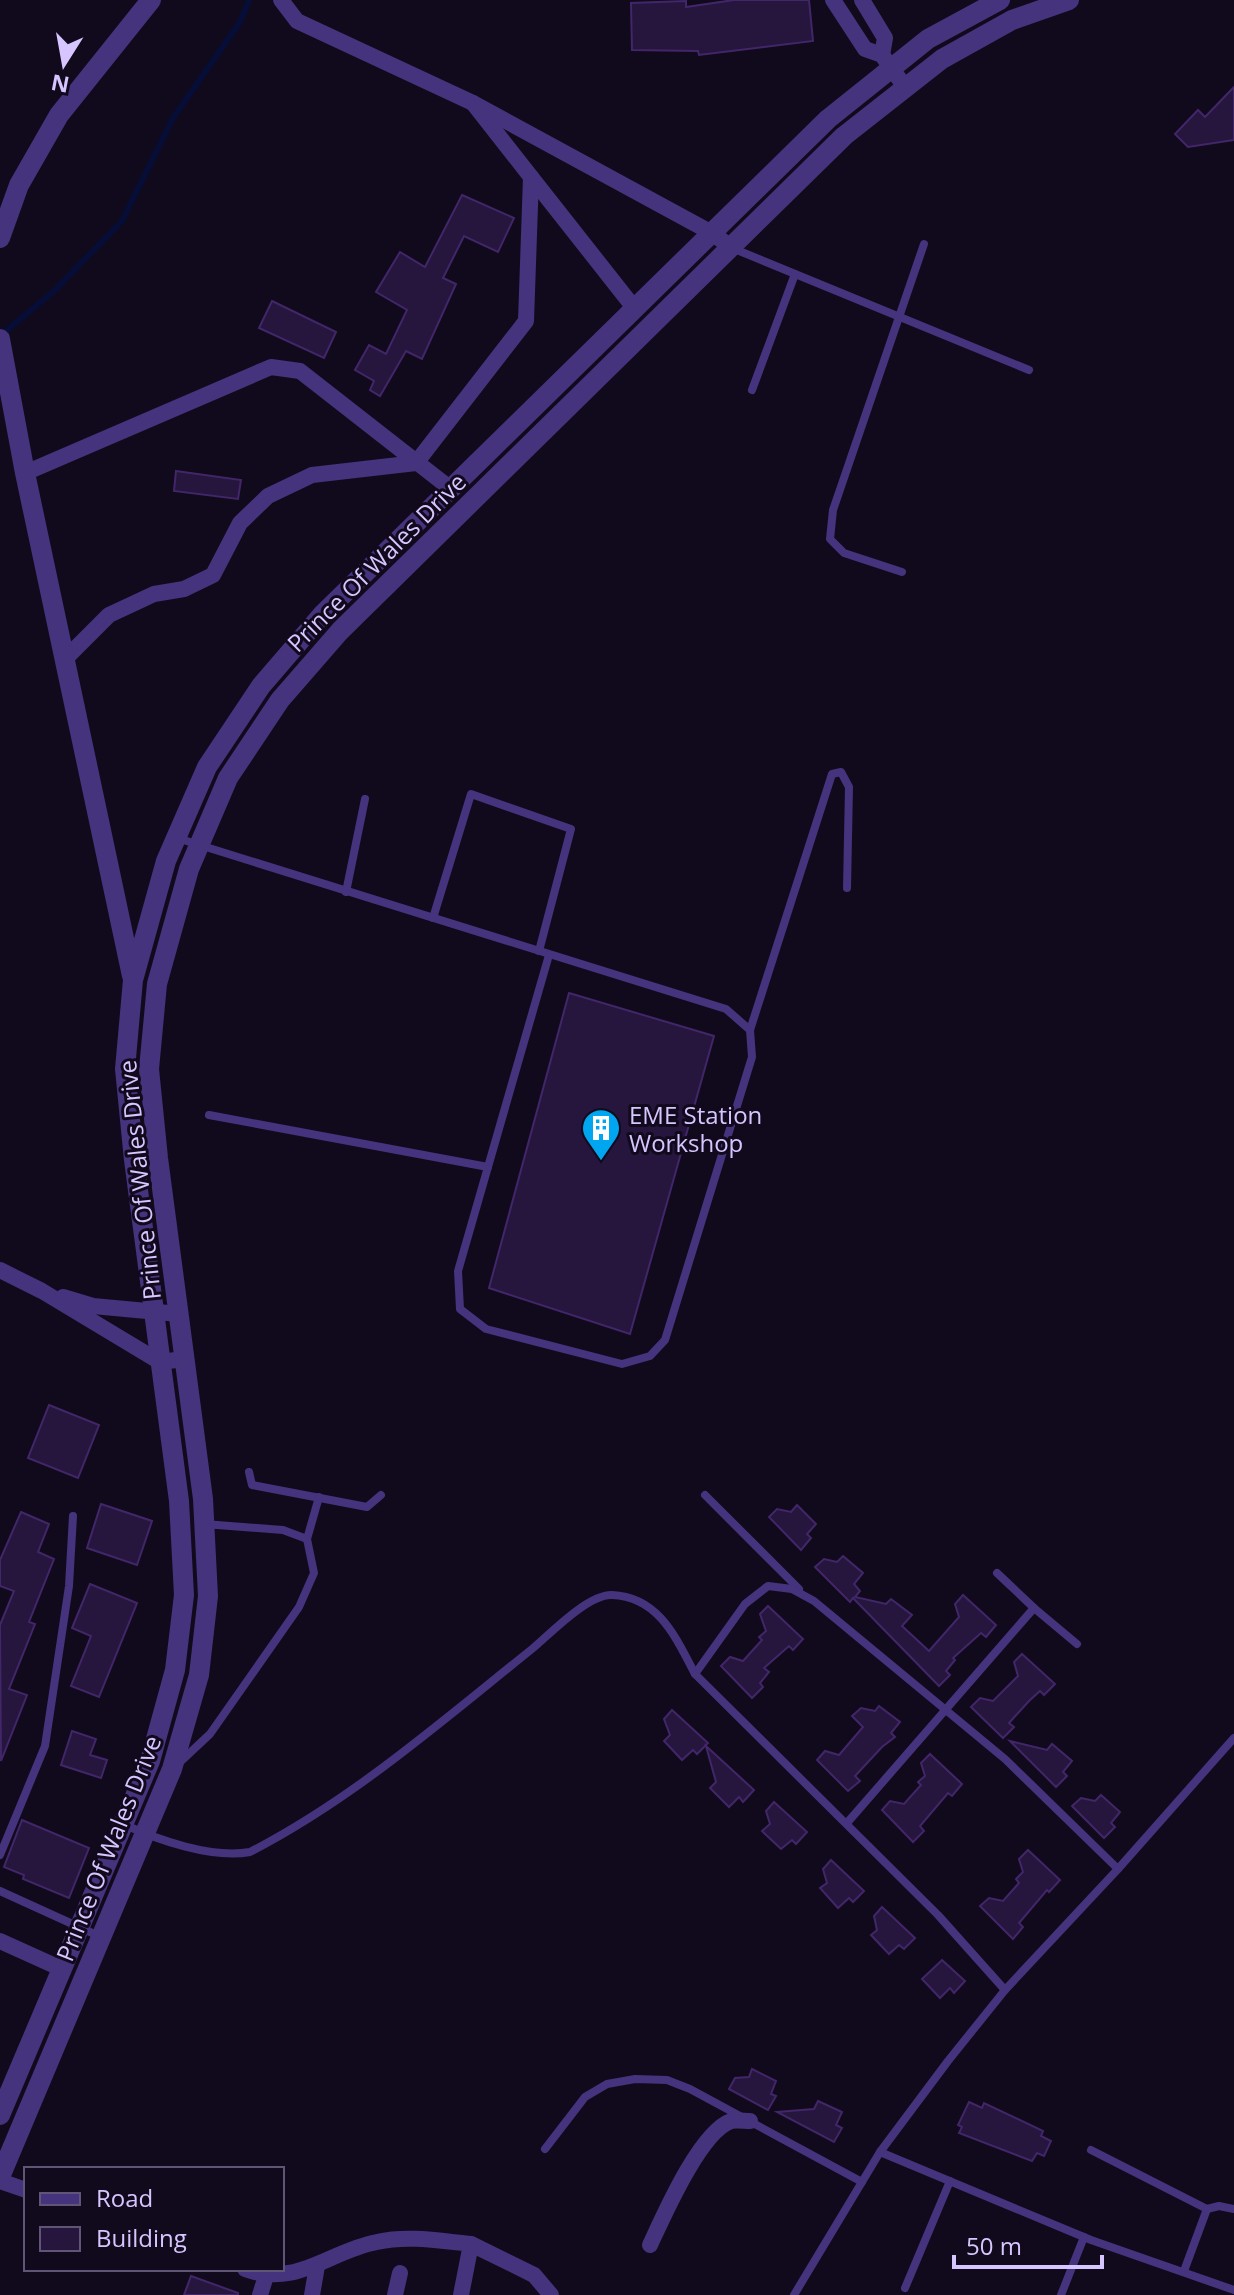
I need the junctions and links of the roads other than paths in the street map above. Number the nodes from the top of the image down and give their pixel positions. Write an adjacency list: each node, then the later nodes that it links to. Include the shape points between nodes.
1 (151, 0): 12 (street, via 59,115 19,185)
2 (281, 0): 9 (street, via 297,21)
3 (833, 0): 7 (street, via 865,49)
4 (862, 0): 7 (street, via 885,38)
5 (1000, 0): 7 (street, Prince Of Wales Drive)
6 (1069, 0): 8 (street, Prince Of Wales Drive, via 1012,20 942,59)
7 (887, 61): 8 (street); 11 (street, Prince Of Wales Drive)
8 (905, 87): 14 (street, Prince Of Wales Drive, via 844,136)
9 (473, 103): 10 (street); 11 (street)
10 (531, 177): 16 (street); 21 (street, via 526,321)
11 (712, 233): 14 (street); 16 (street, Prince Of Wales Drive)
12 (0, 238)
13 (924, 244): 17 (lane)
14 (732, 248): 15 (lane); 28 (street, Prince Of Wales Drive, via 340,631 280,700 228,778)
15 (795, 274): 17 (lane); 20 (lane)
16 (635, 309): 23 (street, Prince Of Wales Drive)
17 (898, 316): 19 (lane); 24 (lane, via 833,510 830,539 844,553)
18 (0, 339): 22 (street)
19 (1029, 370)
20 (752, 390)
21 (416, 463): 22 (street, via 300,371 271,367); 23 (street); 25 (street, via 312,475 268,496 240,523 213,575 109,615)
22 (25, 473): 25 (street)
23 (451, 489): 27 (street, Prince Of Wales Drive, via 322,615 261,686 207,767)
24 (902, 572)
25 (65, 659): 34 (street)
26 (365, 799): 30 (lane)
27 (176, 838): 28 (lane); 34 (street, Prince Of Wales Drive)
28 (199, 845): 30 (lane); 35 (street, Prince Of Wales Drive)
29 (847, 888): 36 (lane, via 849,787 841,772 832,774)
30 (346, 892): 31 (lane)
31 (433, 918): 32 (lane); 32 (lane, via 471,794 571,829)
32 (539, 951): 33 (lane)
33 (549, 955): 36 (lane, via 726,1009); 38 (lane)
34 (133, 980): 35 (street); 41 (street, Prince Of Wales Drive, via 125,1069)
35 (157, 984): 42 (street, Prince Of Wales Drive, via 149,1069)
36 (750, 1030): 38 (lane, via 748,1072 665,1340 650,1356 622,1364 486,1329 460,1309 458,1271)
37 (209, 1115): 38 (lane)
38 (488, 1167)
39 (0, 1270): 40 (street)
40 (42, 1291): 41 (street, via 93,1306); 44 (street)
41 (154, 1313): 42 (street); 44 (street, Prince Of Wales Drive)
42 (179, 1314): 43 (street, Prince Of Wales Drive)
43 (184, 1359): 44 (street); 50 (street, Prince Of Wales Drive)
44 (160, 1362): 61 (street, Prince Of Wales Drive, via 179,1501 184,1595 175,1670 150,1761)
45 (249, 1472): 48 (lane, via 252,1485)
46 (381, 1495): 48 (lane, via 367,1507)
47 (705, 1495): 53 (lane)
48 (319, 1497): 51 (lane)
49 (73, 1516): 63 (lane, via 69,1586 45,1746)
50 (204, 1524): 51 (lane, via 283,1530); 59 (street, Prince Of Wales Drive, via 208,1596 199,1675)
51 (307, 1539): 59 (lane, via 314,1573 299,1607 210,1734)
52 (997, 1573): 54 (lane)
53 (808, 1598): 56 (lane, via 792,1589 768,1586 745,1604); 57 (lane)
54 (1034, 1608): 55 (lane); 57 (lane)
55 (1077, 1644)
56 (695, 1674): 60 (lane); 62 (lane, via 669,1625 639,1600 609,1594 577,1610 349,1794 272,1841 250,1852 223,1854)
57 (947, 1711): 60 (lane); 64 (lane, via 1005,1759)
58 (1234, 1738): 64 (lane)
59 (172, 1769): 62 (street, Prince Of Wales Drive)
60 (847, 1823): 70 (lane)
61 (123, 1824): 62 (lane); 66 (street, Prince Of Wales Drive)
62 (145, 1834): 67 (street, Prince Of Wales Drive)
63 (0, 1855)
64 (1118, 1869): 70 (lane)
65 (0, 1891): 66 (lane)
66 (80, 1927): 67 (lane); 69 (street, Prince Of Wales Drive)
67 (101, 1937): 76 (street, Prince Of Wales Drive)
68 (0, 1941): 69 (street)
69 (62, 1969): 71 (street, Prince Of Wales Drive)
70 (1005, 1990): 75 (lane)
71 (0, 2115)
72 (750, 2121): 73 (lane, via 667,2080 635,2079 607,2084 585,2097); 78 (lane); 84 (street, via 731,2121 708,2139)
73 (545, 2149)
74 (1091, 2150): 80 (lane)
75 (880, 2152): 77 (lane); 78 (lane)
76 (0, 2179): 79 (street)
77 (950, 2181): 82 (lane); 90 (lane)
78 (862, 2182): 97 (lane)
79 (24, 2189)
80 (1207, 2209): 81 (lane); 87 (lane)
81 (1234, 2209)
82 (1084, 2237): 87 (lane); 98 (lane)
83 (471, 2244): 85 (street, via 417,2238 376,2242); 95 (street); 96 (street, via 534,2275)
84 (650, 2245)
85 (317, 2266): 89 (street); 93 (street)
86 (251, 2271): 89 (street)
87 (1184, 2271): 91 (lane)
88 (400, 2273): 94 (street)
89 (266, 2276): 92 (street)
90 (905, 2288)
91 (1234, 2290)
92 (260, 2295)
93 (312, 2295)
94 (395, 2295)
95 (461, 2295)
96 (551, 2295)
97 (794, 2295)
98 (1061, 2295)

